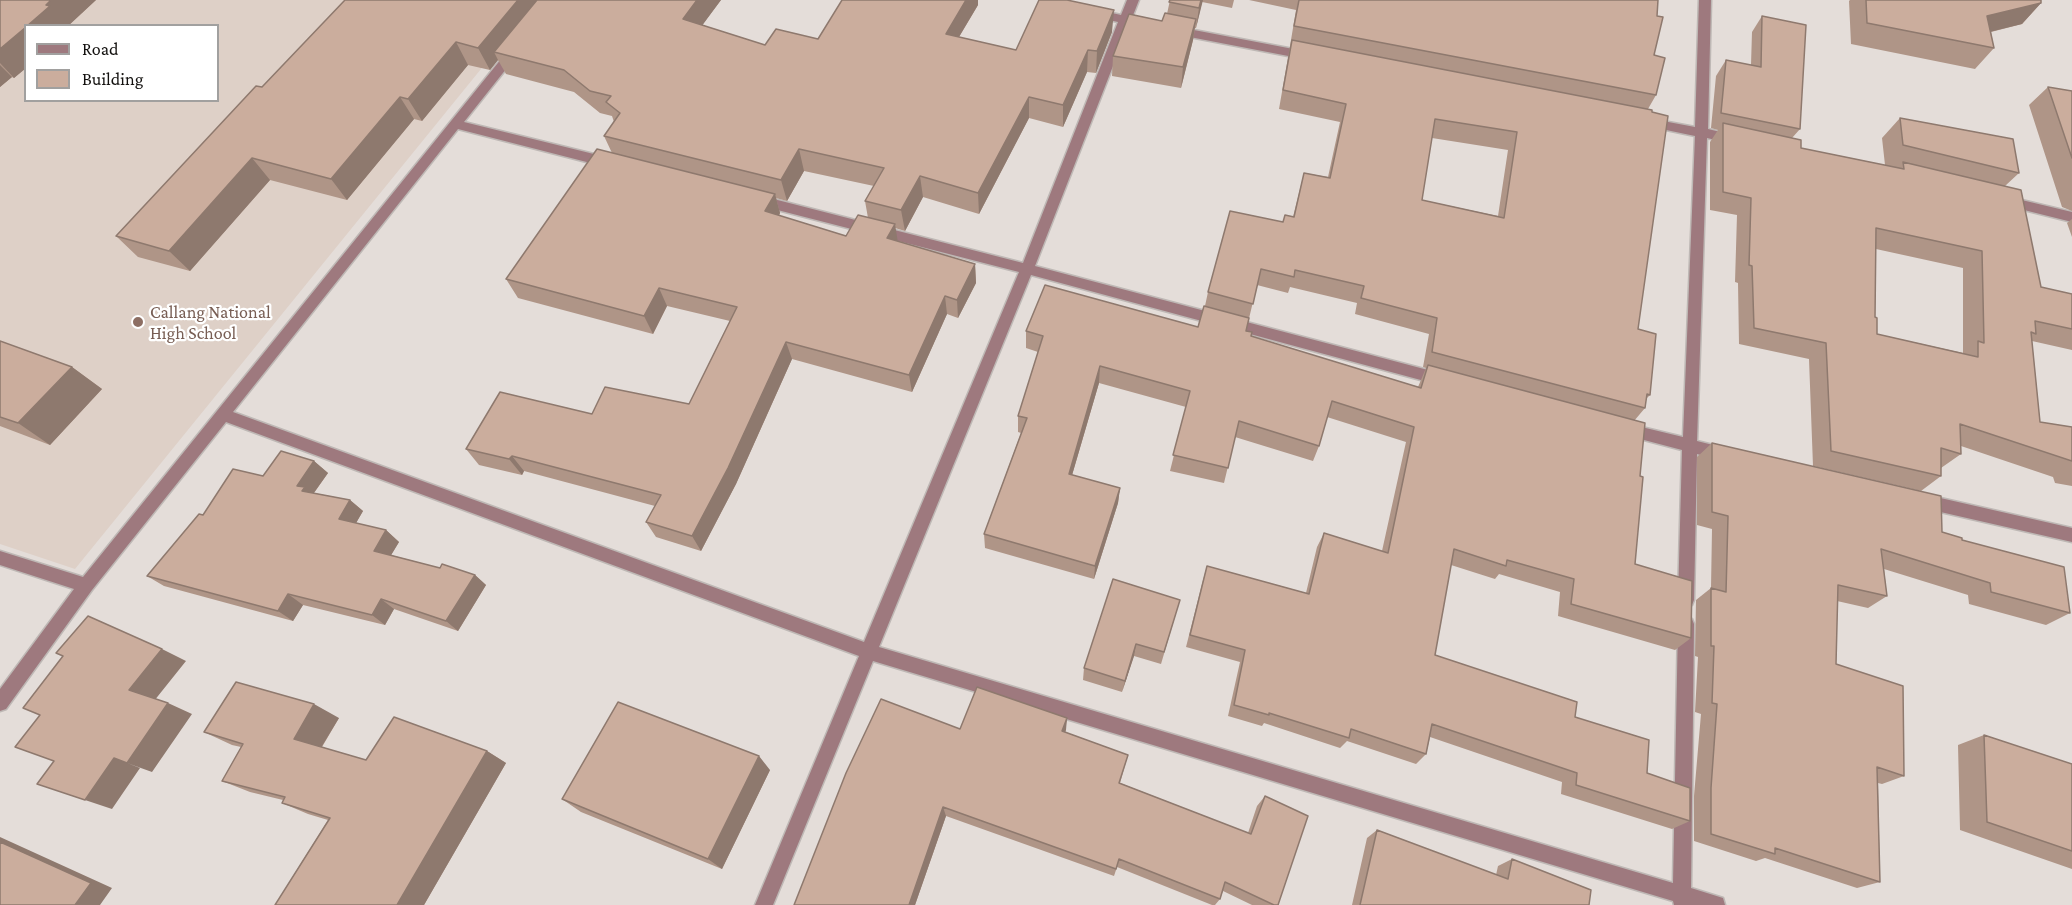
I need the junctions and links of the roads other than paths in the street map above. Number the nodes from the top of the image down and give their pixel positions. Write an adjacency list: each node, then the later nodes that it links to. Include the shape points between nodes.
1 (1133, 0): 4 (street)
2 (1705, 0): 9 (street)
3 (1080, 10): 4 (street)
4 (1124, 20): 6 (street); 15 (street)
5 (520, 44): 8 (street)
6 (1321, 58)
7 (1633, 119): 9 (street)
8 (456, 124): 11 (street); 17 (street)
9 (1702, 133): 10 (street); 19 (street)
10 (1746, 142)
11 (628, 167)
12 (742, 196): 15 (street)
13 (1992, 198): 14 (street)
14 (2072, 217)
15 (1027, 269): 16 (street); 25 (street)
16 (1460, 385)
17 (224, 415): 24 (street); 25 (street)
18 (1609, 425): 19 (street)
19 (1688, 446): 20 (street); 27 (street)
20 (1735, 457)
21 (1909, 497): 22 (street)
22 (2072, 535)
23 (0, 558): 24 (street)
24 (86, 585): 26 (street)
25 (869, 652): 27 (street); 28 (street)
26 (0, 703)
27 (1682, 900): 29 (street)
28 (764, 905)
29 (1716, 905)

